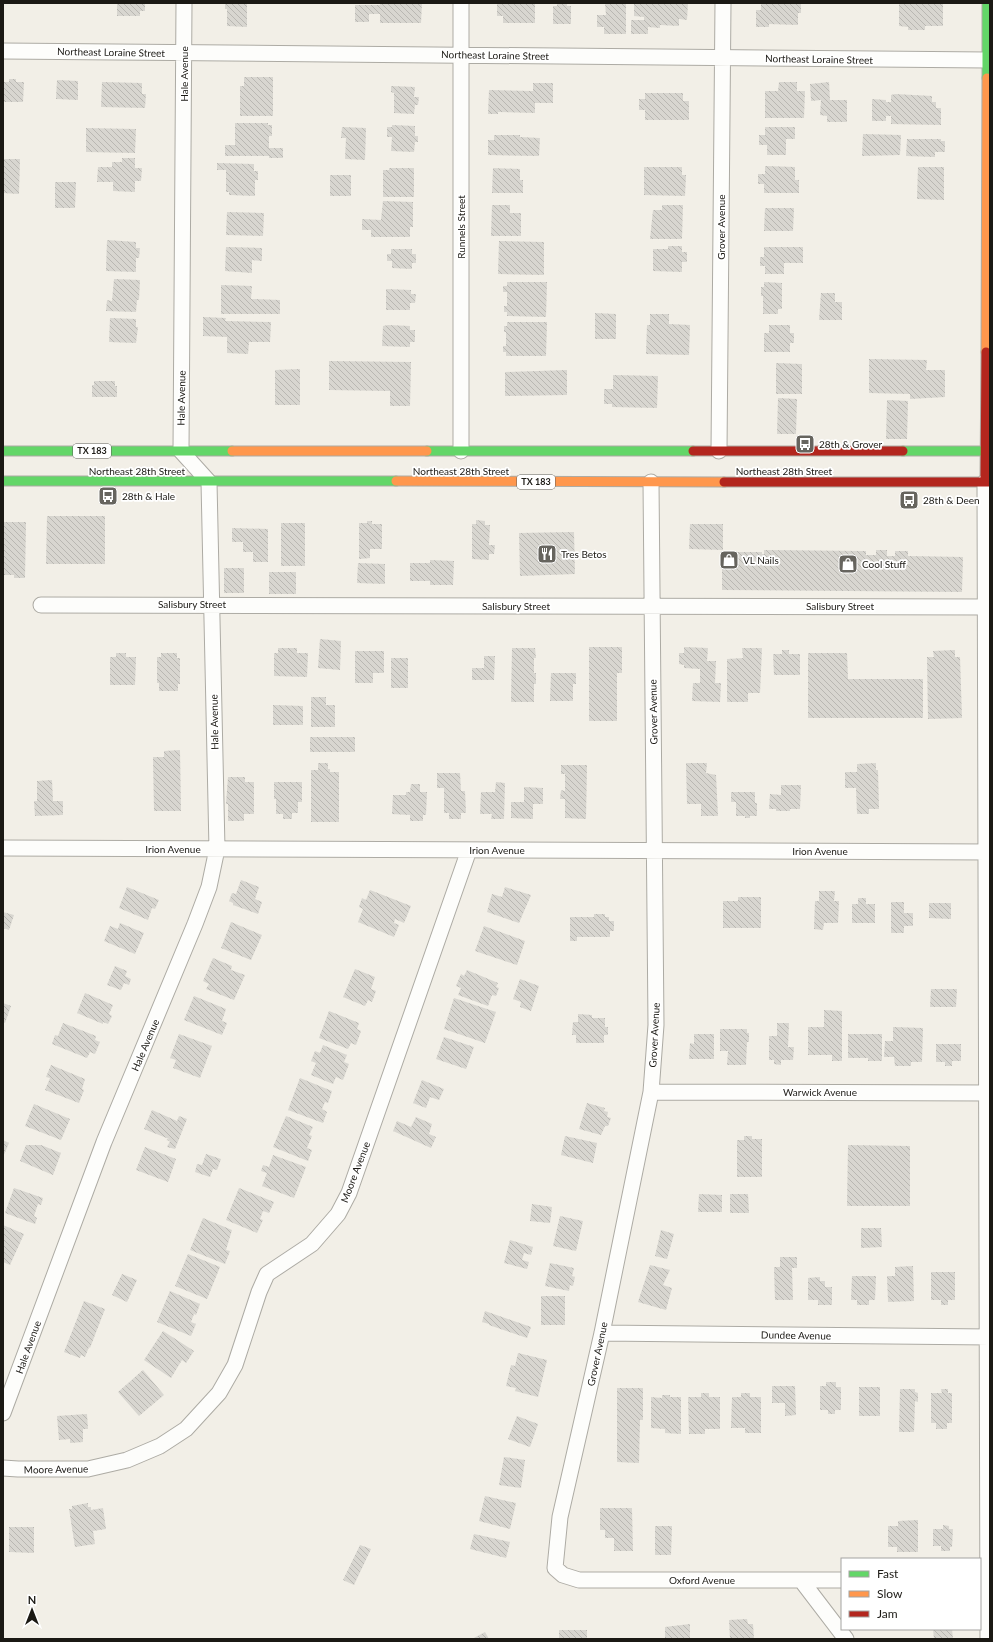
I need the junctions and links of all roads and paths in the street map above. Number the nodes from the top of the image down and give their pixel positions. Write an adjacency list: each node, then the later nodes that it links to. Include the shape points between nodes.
1 (184, 3): 6 (street, Hale Avenue)
2 (461, 3): 7 (street, Runnels Street)
3 (723, 3): 8 (street, Grover Avenue)
4 (987, 3): 9 (main road)
5 (3, 51): 6 (street, Northeast Loraine Street)
6 (184, 53): 7 (street, Northeast Loraine Street); 12 (street, Hale Avenue)
7 (461, 55): 8 (street, Northeast Loraine Street); 13 (street, Runnels Street)
8 (722, 58): 9 (street, Northeast Loraine Street); 14 (street, Grover Avenue)
9 (987, 60): 15 (main road)
10 (3, 451): 11 (main road, Northeast 28th Street / TX 183)
11 (86, 451): 12 (main road, Northeast 28th Street / TX 183); 16 (main road)
12 (181, 451): 13 (main road, Northeast 28th Street / TX 183); 18 (street)
13 (460, 451): 14 (main road, Northeast 28th Street / TX 183)
14 (719, 451): 15 (main road, Northeast 28th Street / TX 183)
15 (987, 451): 20 (main road)
16 (33, 460)
17 (3, 481): 18 (main road, Northeast 28th Street / TX 183)
18 (209, 482): 19 (main road, Northeast 28th Street / TX 183); 21 (street, Hale Avenue)
19 (651, 482): 20 (main road, Northeast 28th Street / TX 183); 23 (street, Grover Avenue)
20 (988, 482): 24 (street)
21 (212, 604): 22 (street, Salisbury Street); 23 (street, Salisbury Street); 26 (street, Hale Avenue)
22 (41, 605)
23 (652, 606): 24 (street, Salisbury Street); 28 (street, Grover Avenue)
24 (988, 607): 29 (street)
25 (3, 848): 26 (street, Irion Avenue)
26 (217, 849): 27 (street, Irion Avenue); 34 (street, Hale Avenue, via 209,887 195,924 104,1142)
27 (469, 850): 28 (street, Irion Avenue); 35 (street, Moore Avenue, via 349,1193 338,1214 312,1244 267,1274 235,1365 219,1393 186,1429 160,1446 127,1460 88,1469)
28 (655, 850): 29 (street, Irion Avenue); 30 (street, Grover Avenue, via 656,1025)
29 (988, 852): 31 (street)
30 (651, 1092): 31 (street, Warwick Avenue); 32 (street, Grover Avenue)
31 (988, 1093): 33 (street)
32 (602, 1333): 33 (street, Dundee Avenue); 36 (street, Grover Avenue, via 560,1517 555,1568)
33 (989, 1337): 37 (street)
34 (3, 1413)
35 (3, 1468)
36 (563, 1575): 38 (street, Oxford Avenue, via 579,1580)
37 (986, 1579): 41 (street)
38 (801, 1580): 39 (street, Oxford Avenue); 40 (street)
39 (841, 1580)
40 (846, 1639)
41 (988, 1639)

